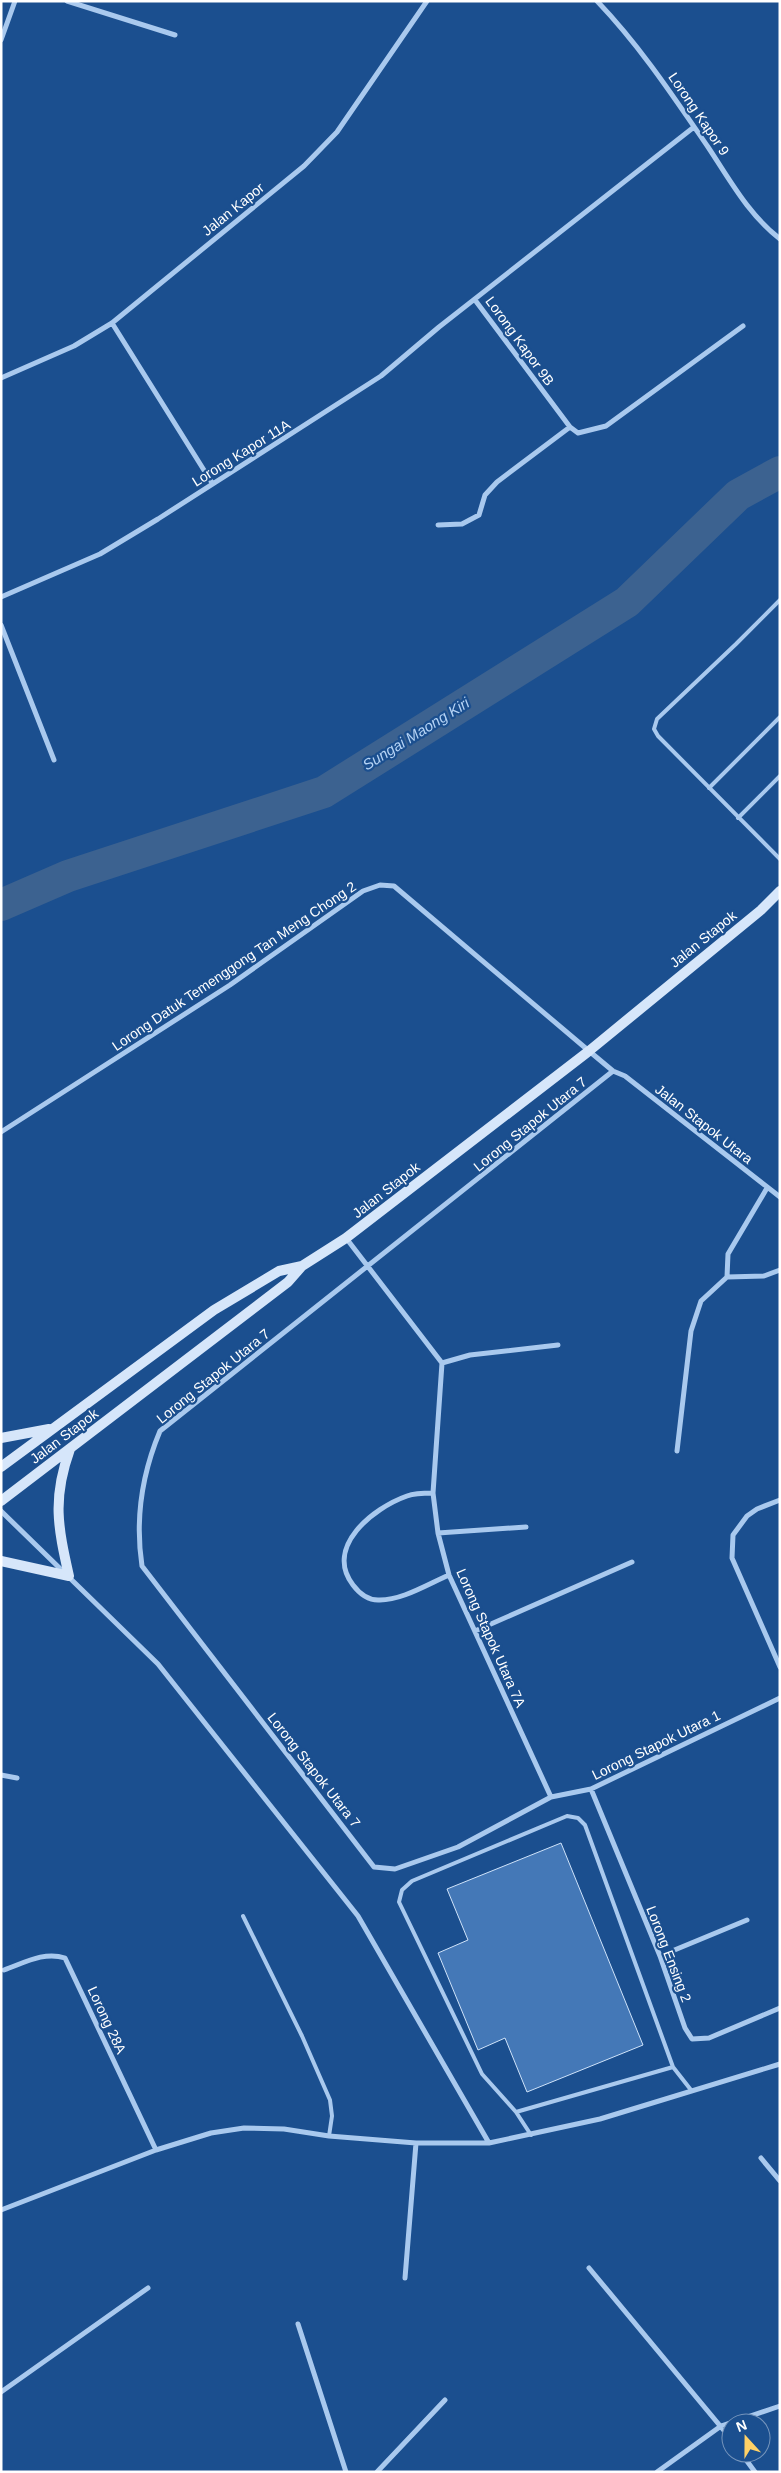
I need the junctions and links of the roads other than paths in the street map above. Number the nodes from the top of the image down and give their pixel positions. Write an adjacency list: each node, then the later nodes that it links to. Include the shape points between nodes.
1 (15, 1): 6 (street)
2 (67, 1): 5 (street)
3 (427, 1): 10 (street, Jalan Kapor, via 324,146 304,166)
4 (597, 1): 7 (street, Lorong Kapor 9, via 652,64)
5 (175, 35)
6 (1, 40)
7 (694, 127): 8 (street, Lorong Kapor 9, via 762,225); 9 (street, Lorong Kapor 9B)
8 (780, 240)
9 (475, 300): 13 (street, Lorong Kapor 9B); 14 (street, Lorong Kapor 11A, via 381,376)
10 (112, 323): 12 (street, Jalan Kapor, via 74,346); 14 (street)
11 (744, 326): 13 (street, via 606,426 578,432)
12 (1, 378)
13 (570, 427): 15 (street, via 498,482 486,495 479,515 462,524)
14 (212, 483): 16 (street, Lorong Kapor 11A, via 100,554)
15 (438, 525)
16 (1, 597)
17 (780, 600): 22 (lane, via 657,719 654,729 658,736)
18 (1, 624): 20 (street)
19 (780, 717): 22 (lane)
20 (54, 760)
21 (780, 776): 23 (lane)
22 (708, 788): 23 (lane)
23 (738, 818): 24 (lane)
24 (780, 859)
25 (780, 891): 26 (main road, Jalan Stapok, via 762,910)
26 (589, 1051): 27 (street, Lorong Datuk Temenggong Tan Meng Chong 2); 28 (street, Lorong Datuk Temenggong Tan Meng Chong 2, via 394,886 380,885 363,892 230,985); 31 (main road, Jalan Stapok)
27 (613, 1071): 29 (street, Jalan Stapok Utara, via 625,1076); 33 (street, Lorong Stapok Utara 7)
28 (1, 1132)
29 (767, 1188): 30 (street, Jalan Stapok Utara); 35 (street, via 728,1254)
30 (780, 1197)
31 (346, 1238): 32 (main road, Jalan Stapok); 33 (street)
32 (302, 1266): 38 (main road, via 279,1271 214,1310); 40 (main road, Jalan Stapok, via 288,1282)
33 (369, 1266): 37 (street); 60 (street, Lorong Stapok Utara 7, via 160,1431 144,1482 140,1507 140,1552 142,1566)
34 (780, 1270): 35 (street, via 764,1276)
35 (727, 1277): 41 (street, via 701,1301 690,1332)
36 (558, 1345): 37 (street, via 470,1354)
37 (442, 1363): 43 (street, Lorong Stapok Utara 7A)
38 (73, 1415): 39 (main road, via 53,1428); 42 (main road)
39 (1, 1438)
40 (70, 1448): 45 (main road, Jalan Stapok); 52 (main road, via 61,1475 58,1512)
41 (677, 1451)
42 (1, 1467)
43 (433, 1493): 48 (street, Lorong Stapok Utara 7A); 51 (street, via 409,1494 396,1500 356,1529 344,1555 346,1576 360,1595 377,1600 397,1597)
44 (780, 1500): 54 (street, via 747,1516 733,1535 732,1558)
45 (1, 1501)
46 (1, 1511): 52 (street)
47 (526, 1527): 48 (street)
48 (438, 1533): 51 (street, Lorong Stapok Utara 7A)
49 (1, 1561): 52 (main road)
50 (632, 1562): 53 (street)
51 (449, 1575): 53 (street, Lorong Stapok Utara 7A)
52 (69, 1576): 73 (street, via 158,1664 358,1916)
53 (475, 1631): 59 (street, Lorong Stapok Utara 7A)
54 (780, 1667)
55 (780, 1698): 58 (street, Lorong Stapok Utara 1)
56 (1, 1775): 57 (street)
57 (18, 1778)
58 (591, 1789): 59 (street, Lorong Stapok Utara 1); 63 (street, Lorong Ensing 2)
59 (551, 1797): 60 (street, Lorong Stapok Utara 1, via 458,1847 395,1869)
60 (374, 1867)
61 (243, 1916): 71 (lane, via 330,2100)
62 (747, 1920): 63 (street)
63 (660, 1956): 65 (street, Lorong Ensing 2, via 685,2028 692,2039 709,2038)
64 (4, 1970): 74 (street, Lorong 28A, via 45,1955 65,1958)
65 (780, 2008)
66 (780, 2064): 68 (street)
67 (673, 2067): 68 (lane); 69 (lane); 69 (lane, via 585,1825 578,1818 567,1816 412,1881 402,1890 399,1902 482,2074)
68 (691, 2090): 70 (street, via 600,2119)
69 (516, 2112): 70 (lane)
70 (531, 2135): 73 (street)
71 (329, 2136): 72 (street); 74 (street, via 284,2129 244,2128 211,2133)
72 (416, 2143): 73 (street); 79 (street)
73 (489, 2143)
74 (156, 2150): 77 (street)
75 (761, 2158): 76 (street)
76 (780, 2181)
77 (1, 2210)
78 (590, 2268): 86 (street)
79 (405, 2278)
80 (148, 2288): 82 (street)
81 (298, 2324): 87 (street)
82 (1, 2392)
83 (445, 2400): 88 (street)
84 (780, 2406): 85 (street)
85 (759, 2413)
86 (721, 2426): 89 (street)
87 (346, 2472)
88 (377, 2472)
89 (657, 2472)

